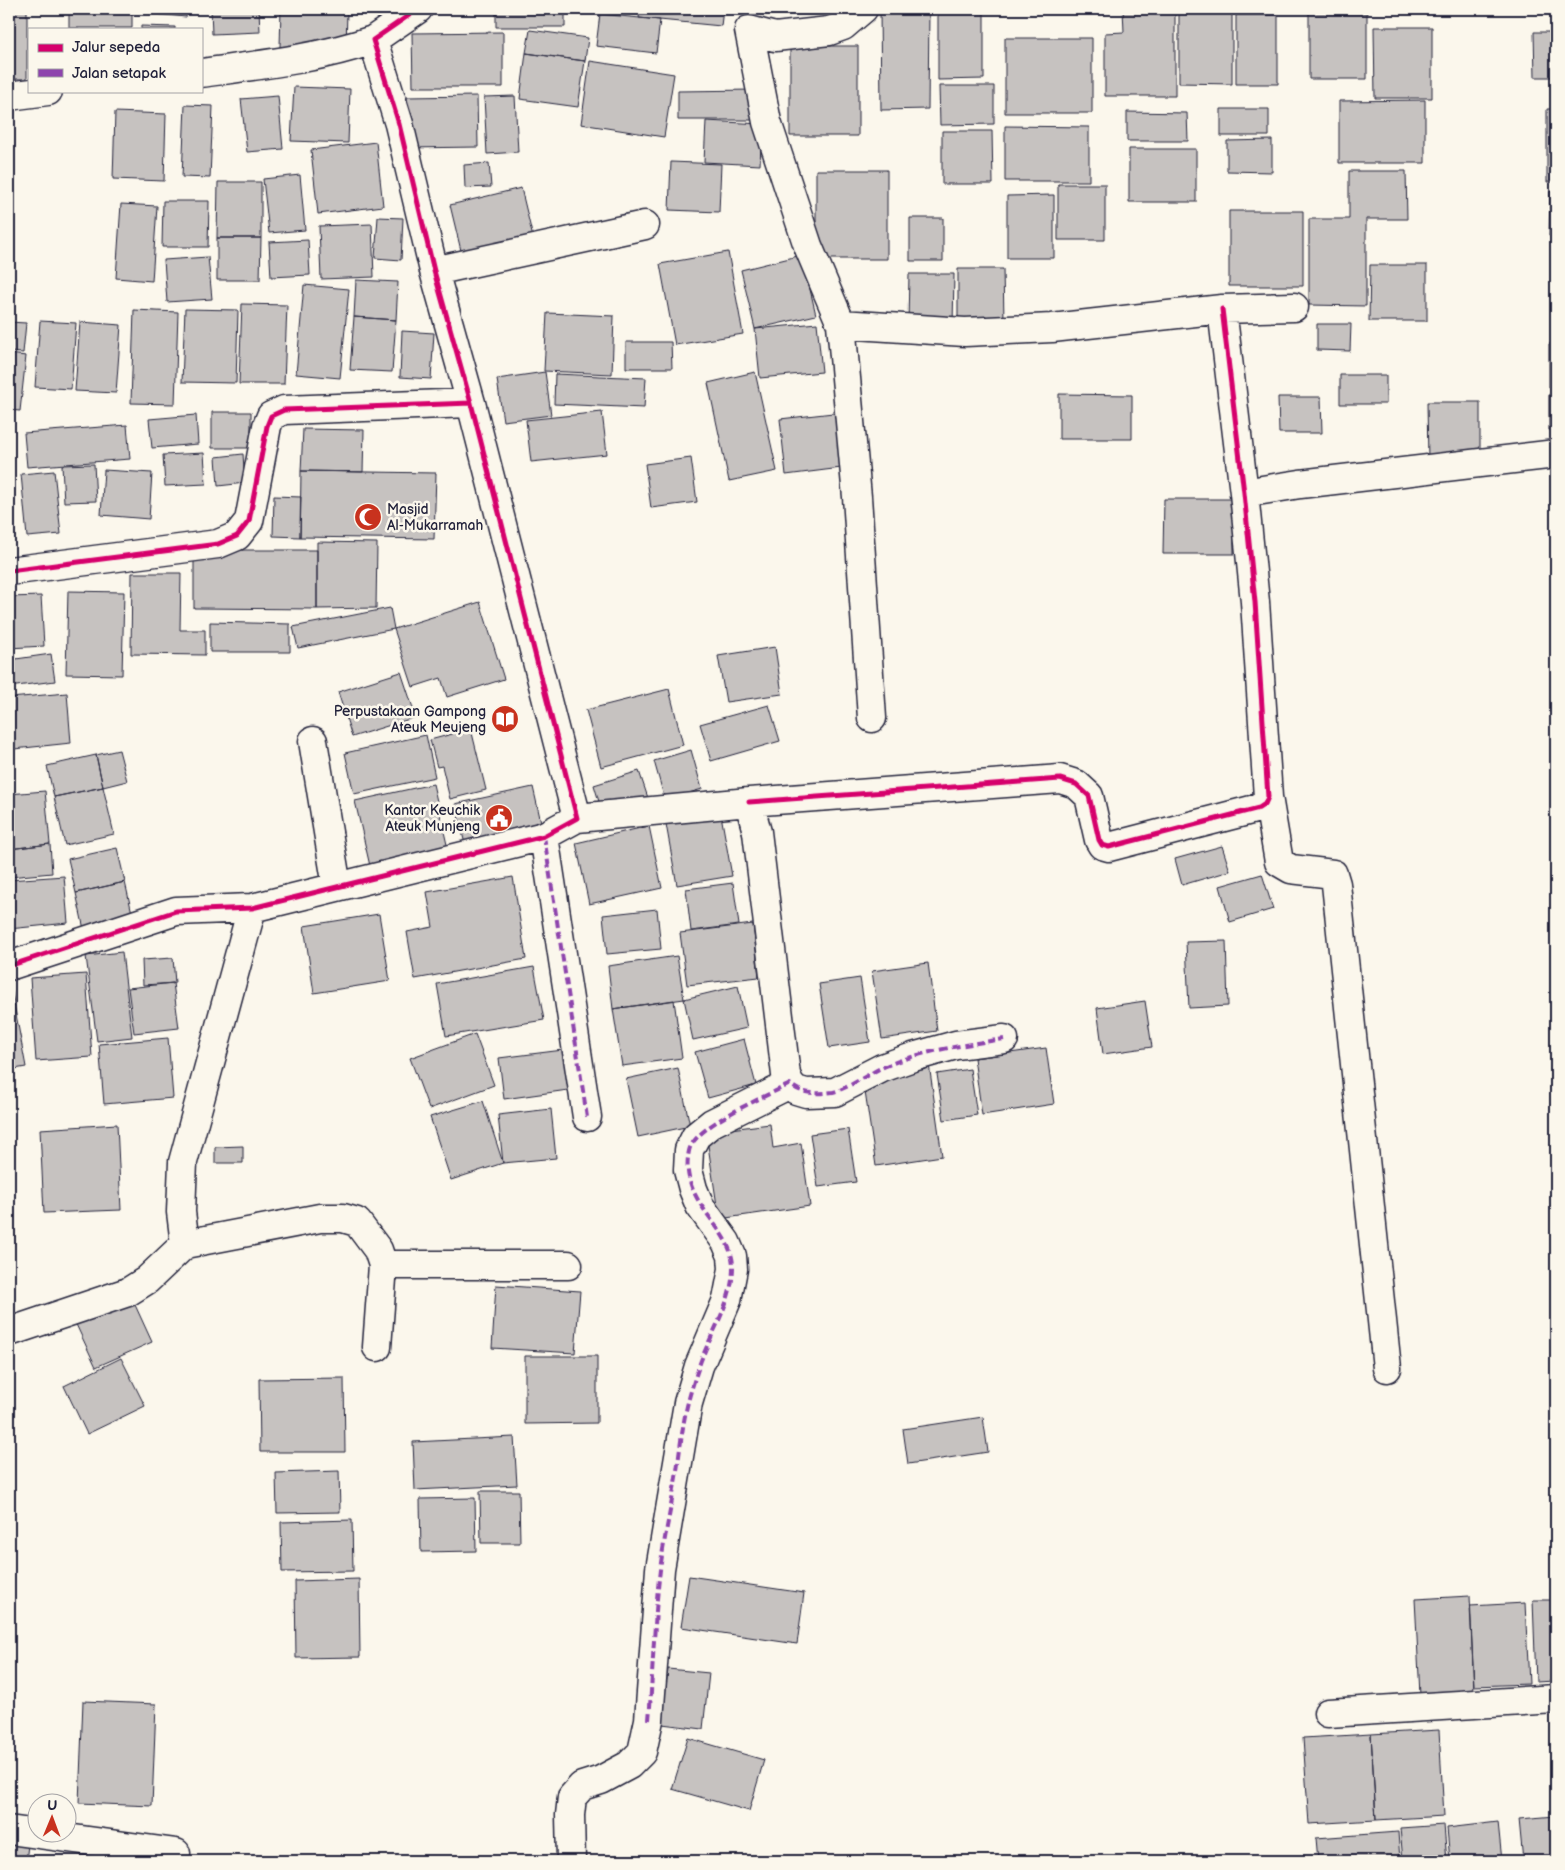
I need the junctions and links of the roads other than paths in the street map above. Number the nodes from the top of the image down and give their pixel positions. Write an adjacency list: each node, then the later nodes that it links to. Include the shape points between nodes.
1 (418, 9): 4 (street)
2 (864, 9): 3 (street, via 843,26 829,31 774,37)
3 (747, 19): 12 (street, via 767,122 808,246)
4 (373, 40): 5 (street, via 295,60); 9 (street, via 399,124)
5 (202, 72)
6 (40, 92): 7 (street)
7 (9, 96)
8 (645, 225): 9 (street)
9 (434, 271): 13 (street)
10 (1294, 307): 11 (street)
11 (1222, 309): 12 (street, via 1052,328 965,332); 15 (street)
12 (841, 324): 17 (street)
13 (471, 403): 16 (street, via 284,410 272,416 267,426 249,521 237,536 218,544); 21 (street)
14 (1556, 454): 15 (street, via 1310,482)
15 (1244, 493): 19 (street)
16 (9, 571)
17 (872, 718)
18 (313, 741): 23 (street)
19 (1268, 797): 20 (street, via 1259,808 1109,847 1099,840 1089,796 1076,784 1060,779); 34 (street, via 1279,862 1291,869 1333,874 1336,884)
20 (749, 802): 21 (street); 27 (street, via 757,832 786,1075)
21 (577, 818): 22 (street)
22 (544, 836): 23 (street); 28 (street)
23 (337, 887): 24 (street)
24 (252, 908): 25 (street, via 176,911); 29 (street, via 183,1162 180,1212)
25 (9, 966)
26 (1004, 1039): 27 (street, via 956,1045 913,1057 882,1068 835,1092 806,1093)
27 (790, 1084): 39 (street, via 712,1123 696,1136 689,1150 688,1170 693,1189 700,1206 726,1242 733,1269 727,1300 699,1366 688,1404 660,1570 649,1720 642,1752 629,1765 582,1786 572,1797)
28 (586, 1117)
29 (185, 1244): 30 (street, via 320,1218 343,1218 357,1222 364,1230 378,1250); 32 (street, via 147,1280 128,1292)
30 (383, 1265): 31 (street); 33 (street)
31 (568, 1265)
32 (9, 1332)
33 (377, 1347)
34 (1387, 1368)
35 (1556, 1699): 36 (street)
36 (1328, 1713)
37 (9, 1830): 38 (street)
38 (176, 1853)
39 (571, 1861)

